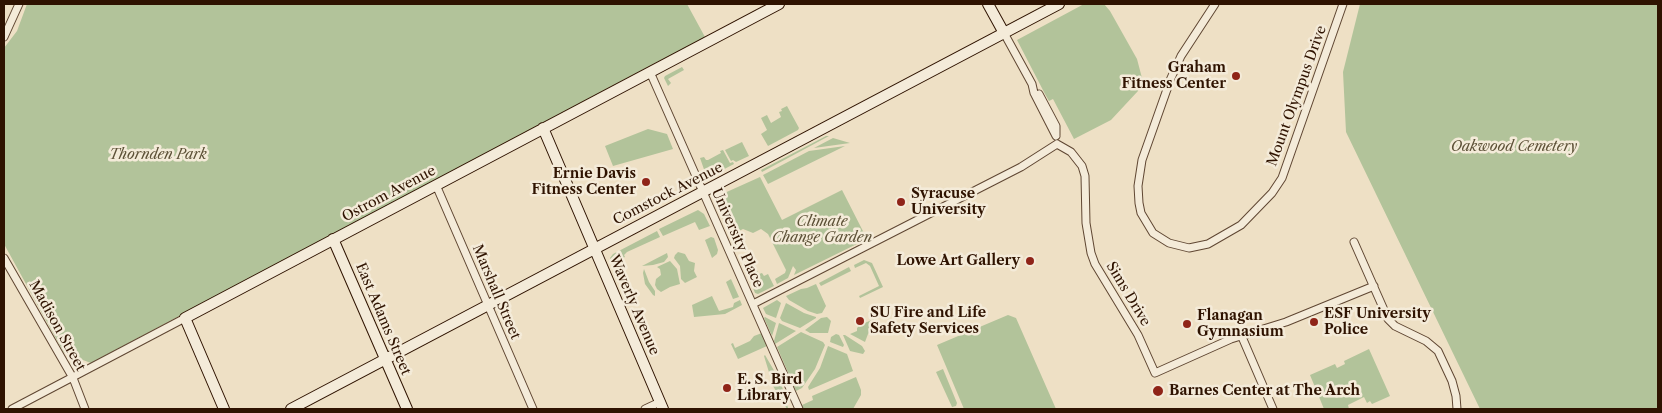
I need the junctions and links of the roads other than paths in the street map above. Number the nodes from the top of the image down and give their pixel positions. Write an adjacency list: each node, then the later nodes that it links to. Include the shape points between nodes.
1 (19, 4): 8 (street)
2 (779, 4): 9 (street, Ostrom Avenue)
3 (988, 4): 7 (street)
4 (1059, 4): 7 (street, Comstock Avenue)
5 (1215, 4): 6 (street, Mount Olympus Drive, via 1181,56 1171,78 1142,160 1138,186 1141,213 1153,233 1169,243 1189,248 1208,244 1241,225 1268,198 1282,178)
6 (1343, 4)
7 (1004, 33): 11 (street); 13 (street, Comstock Avenue)
8 (4, 36)
9 (650, 72): 10 (street, Ostrom Avenue); 13 (street, University Place)
10 (543, 128): 12 (street, Ostrom Avenue); 16 (street, Waverly Avenue)
11 (1057, 140): 19 (street, via 1004,176); 22 (street, Sims Drive, via 1082,166 1086,223 1095,264 1138,335 1155,373)
12 (436, 185): 14 (street, Ostrom Avenue); 20 (street, Marshall Street)
13 (703, 192): 16 (street, Comstock Avenue); 19 (street, University Place)
14 (333, 239): 21 (street, Ostrom Avenue); 23 (street, East Adams Street)
15 (1354, 242): 18 (street)
16 (595, 248): 20 (street, Comstock Avenue); 25 (street, Waverly Avenue)
17 (4, 258): 24 (street, Madison Street)
18 (1374, 286): 22 (street); 35 (street, via 1388,319 1395,326 1426,340 1438,351 1452,381)
19 (753, 304): 33 (street, University Place)
20 (488, 306): 23 (street, Comstock Avenue); 31 (street, Marshall Street)
21 (185, 318): 24 (street, Ostrom Avenue); 28 (street)
22 (1242, 337): 34 (street)
23 (386, 360): 29 (street, Comstock Avenue); 30 (street, East Adams Street)
24 (73, 378): 26 (street, Ostrom Avenue); 27 (street, Madison Street)
25 (662, 406): 32 (street)
26 (12, 409)
27 (85, 409)
28 (224, 409)
29 (291, 409)
30 (407, 409)
31 (533, 409)
32 (645, 409)
33 (799, 409)
34 (1273, 409)
35 (1457, 409)

